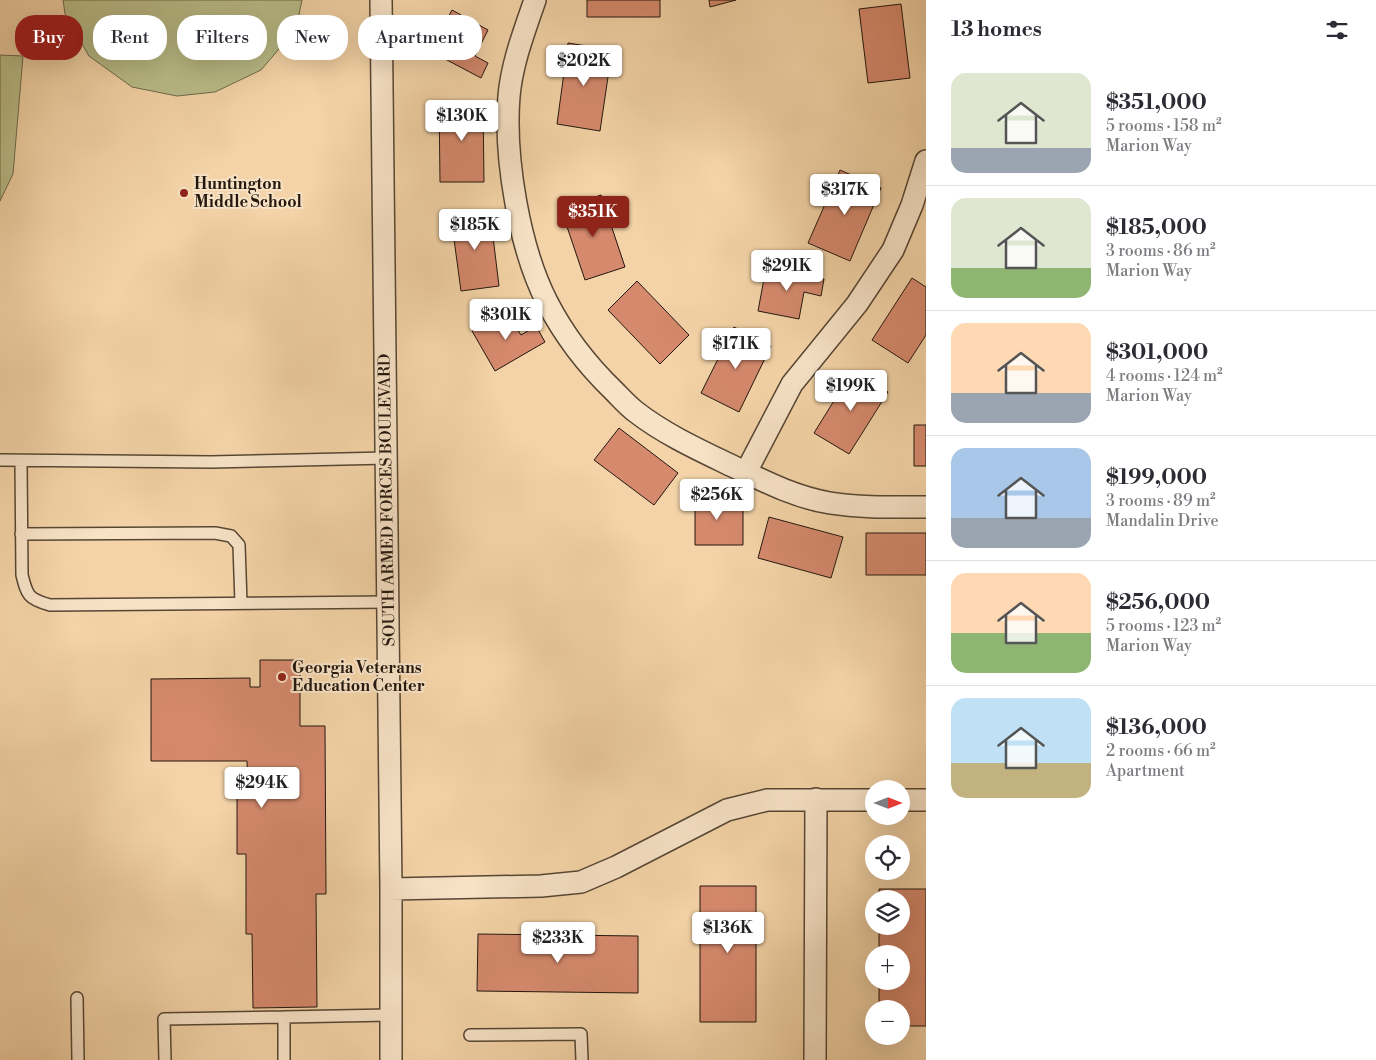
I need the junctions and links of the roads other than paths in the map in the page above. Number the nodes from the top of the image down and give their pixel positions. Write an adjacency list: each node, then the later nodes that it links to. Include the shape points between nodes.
1 (380, 0): 4 (street, SOUTH ARMED FORCES BOULEVARD)
2 (535, 0): 7 (street, via 517,50 509,95 507,141 518,212 530,258 547,301 570,341 600,378 635,412 678,439)
3 (926, 161): 7 (street, via 893,250 858,304 792,384)
4 (387, 458): 6 (lane, via 211,462); 10 (street, SOUTH ARMED FORCES BOULEVARD)
5 (0, 460): 6 (lane)
6 (21, 461): 9 (lane)
7 (746, 472): 8 (street, via 804,497 883,507)
8 (926, 507)
9 (21, 534): 11 (lane, via 22,574 26,590 35,601 50,604); 11 (lane, via 215,533 231,536 239,544)
10 (388, 602): 11 (lane); 16 (street, SOUTH ARMED FORCES BOULEVARD)
11 (241, 603)
12 (816, 800): 13 (street); 16 (street, via 767,800 727,810 581,882 541,886); 26 (street)
13 (865, 800)
14 (910, 800): 15 (street)
15 (926, 800)
16 (391, 889): 18 (street, SOUTH ARMED FORCES BOULEVARD)
17 (77, 998): 21 (lane)
18 (390, 1015): 19 (lane); 24 (street, SOUTH ARMED FORCES BOULEVARD)
19 (284, 1017): 22 (lane, via 164,1019); 23 (lane)
20 (470, 1035): 25 (lane, via 581,1034)
21 (78, 1060)
22 (165, 1060)
23 (284, 1060)
24 (391, 1060)
25 (582, 1060)
26 (815, 1060)

